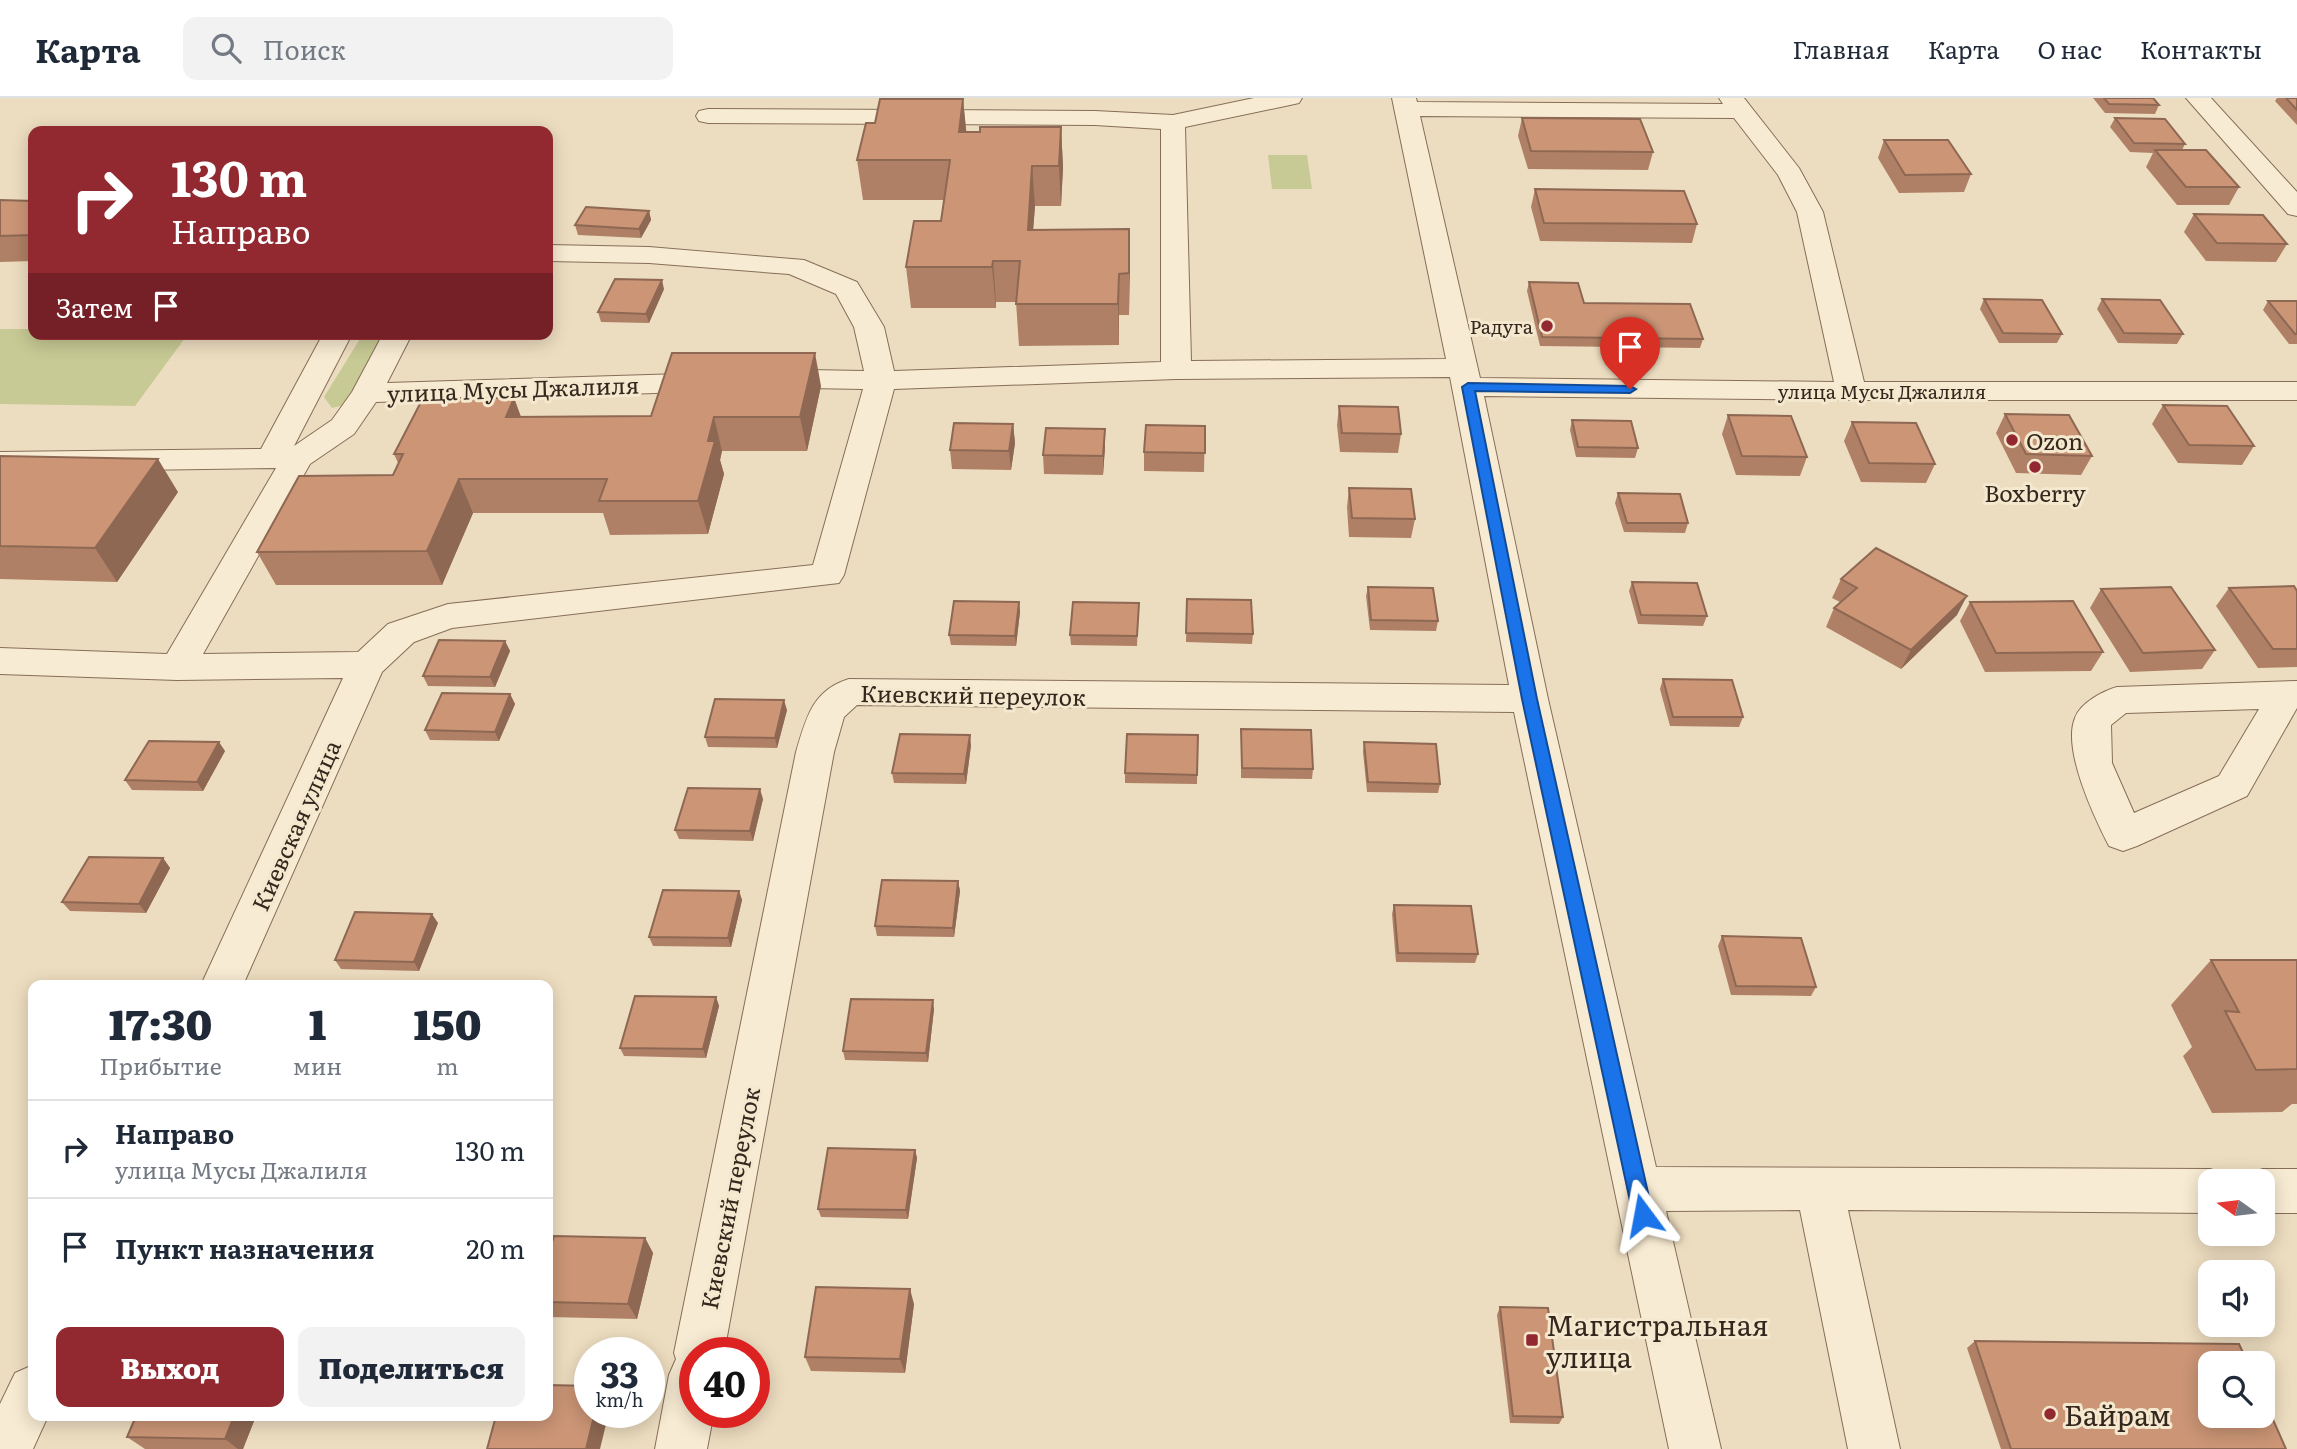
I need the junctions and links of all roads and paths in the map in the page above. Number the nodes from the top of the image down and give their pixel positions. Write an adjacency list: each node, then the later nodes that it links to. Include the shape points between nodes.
1 (1290, 98): 7 (street)
2 (2198, 98): 8 (street)
3 (1405, 104): 4 (street); 13 (street)
4 (1736, 104): 15 (street, via 1790,173 1810,212)
5 (923, 108): 6 (street); 7 (street)
6 (709, 116)
7 (1173, 122): 12 (street)
8 (2297, 208)
9 (553, 253): 14 (street, via 794,266 847,288 869,327)
10 (335, 340): 18 (street)
11 (394, 340): 17 (street)
12 (1176, 370): 13 (street, улица Мусы Джалиля); 14 (street, улица Мусы Джалиля)
13 (1466, 377): 15 (street, улица Мусы Джалиля); 24 (street)
14 (881, 380): 17 (street, улица Мусы Джалиля); 21 (street, via 827,575 449,616 401,633)
15 (1851, 391): 16 (street, улица Мусы Джалиля)
16 (2297, 391)
17 (367, 393): 18 (street, улица Мусы Джалиля, via 343,427)
18 (285, 459): 19 (street); 22 (street, улица Мусы Джалиля)
19 (0, 462)
20 (0, 661): 22 (street)
21 (367, 665): 22 (street); 25 (street, Киевская улица)
22 (177, 667)
23 (2291, 695): 23 (street, via 2234,786 2123,835 2093,763 2092,720 2117,701)
24 (1530, 699): 27 (street); 31 (street, Киевский переулок, via 849,692 827,710 815,752)
25 (224, 980)
26 (1819, 1188): 27 (street); 28 (street); 37 (street)
27 (1637, 1189): 36 (street)
28 (2198, 1191)
29 (2275, 1191): 30 (street)
30 (2297, 1191)
31 (702, 1337)
32 (28, 1402): 34 (street)
33 (685, 1428): 35 (street)
34 (6, 1449)
35 (681, 1449)
36 (1695, 1449)
37 (1874, 1449)

